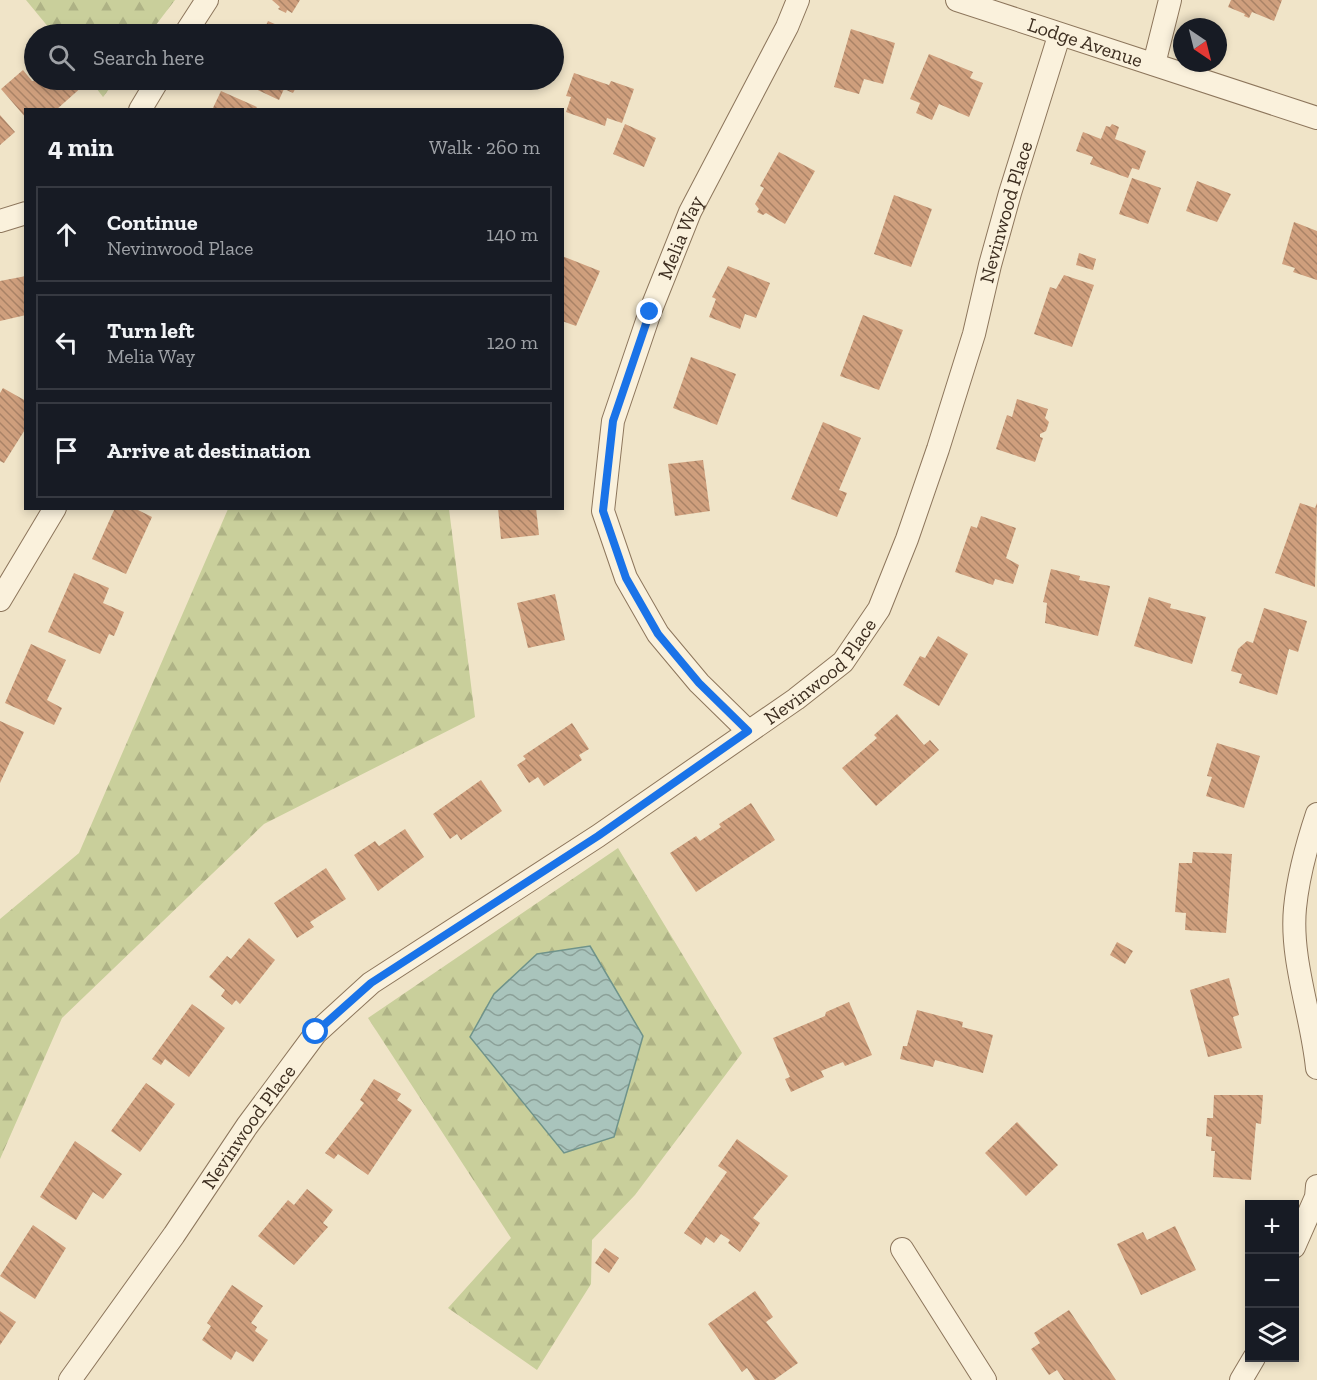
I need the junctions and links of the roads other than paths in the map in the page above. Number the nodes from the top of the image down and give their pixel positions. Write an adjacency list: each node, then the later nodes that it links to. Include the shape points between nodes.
1 (207, 0): 5 (street)
2 (798, 0): 15 (street, Melia Way, via 690,212 650,312 613,421 603,511 626,578 658,634 699,683)
3 (957, 0): 6 (street, Lodge Avenue)
4 (1170, 0): 7 (street)
5 (191, 24)
6 (1059, 36): 7 (street, Lodge Avenue); 15 (street, Nevinwood Place, via 1004,214 958,386 907,539 879,609 843,662)
7 (1154, 64): 10 (street, Lodge Avenue)
8 (152, 90): 9 (street)
9 (141, 108)
10 (1317, 118)
11 (24, 214): 12 (street)
12 (0, 221)
13 (54, 510): 14 (street)
14 (0, 600)
15 (748, 731): 22 (street, Nevinwood Place, via 588,843 371,983 316,1032)
16 (1317, 814): 17 (street, via 1295,909 1299,969)
17 (1317, 1068)
18 (1317, 1186): 19 (street)
19 (1299, 1236)
20 (902, 1249): 23 (street)
21 (1252, 1362): 24 (street)
22 (70, 1380)
23 (985, 1380)
24 (1241, 1380)

